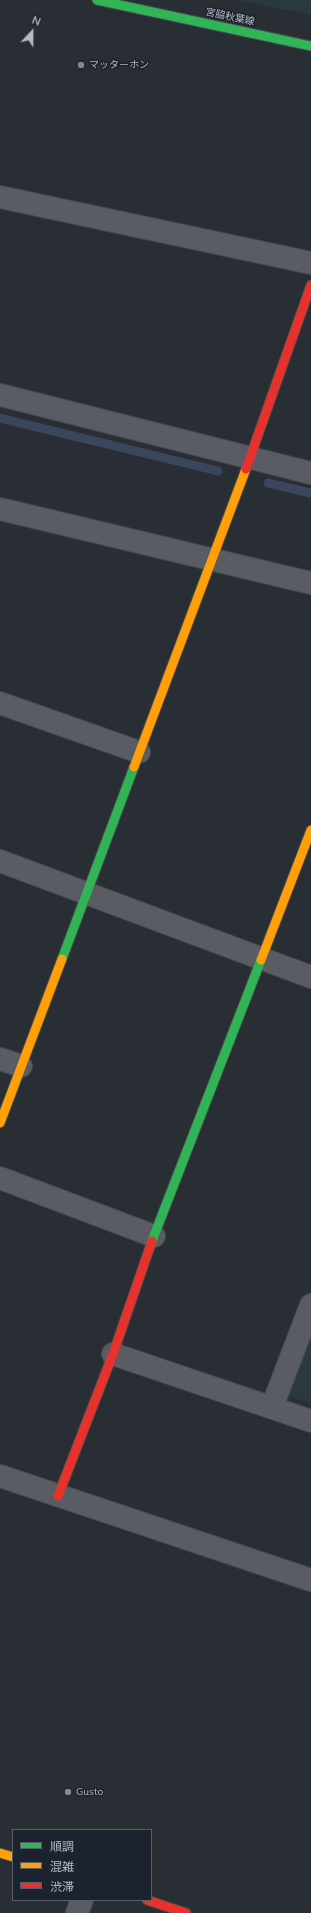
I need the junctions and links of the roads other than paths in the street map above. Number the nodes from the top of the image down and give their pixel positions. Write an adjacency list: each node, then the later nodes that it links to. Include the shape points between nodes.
1 (97, 0): 2 (street, 宮脇秋葉線)
2 (131, 4): 3 (street, 宮脇秋葉線)
3 (311, 46)
4 (0, 197): 5 (street)
5 (311, 263)
6 (311, 285): 8 (street)
7 (0, 395): 8 (street)
8 (250, 458): 9 (street); 11 (street)
9 (311, 472)
10 (0, 509): 11 (street)
11 (212, 559): 12 (street); 14 (street)
12 (311, 583)
13 (0, 703): 14 (street)
14 (140, 752): 17 (street)
15 (311, 830): 18 (street)
16 (0, 860): 17 (street)
17 (86, 893): 18 (street); 21 (street)
18 (262, 959): 19 (street); 24 (street)
19 (311, 977)
20 (0, 1058): 21 (street)
21 (21, 1066): 22 (street)
22 (0, 1123)
23 (0, 1178): 24 (street)
24 (154, 1236): 26 (street)
25 (311, 1305): 27 (street)
26 (113, 1354): 27 (street); 30 (street)
27 (272, 1407): 28 (street)
28 (311, 1420)
29 (0, 1476): 30 (street)
30 (58, 1496): 31 (street)
31 (311, 1580)
32 (0, 1853): 33 (street)
33 (12, 1857)
34 (82, 1901): 36 (street)
35 (150, 1901): 37 (street)
36 (77, 1913)
37 (186, 1913)

